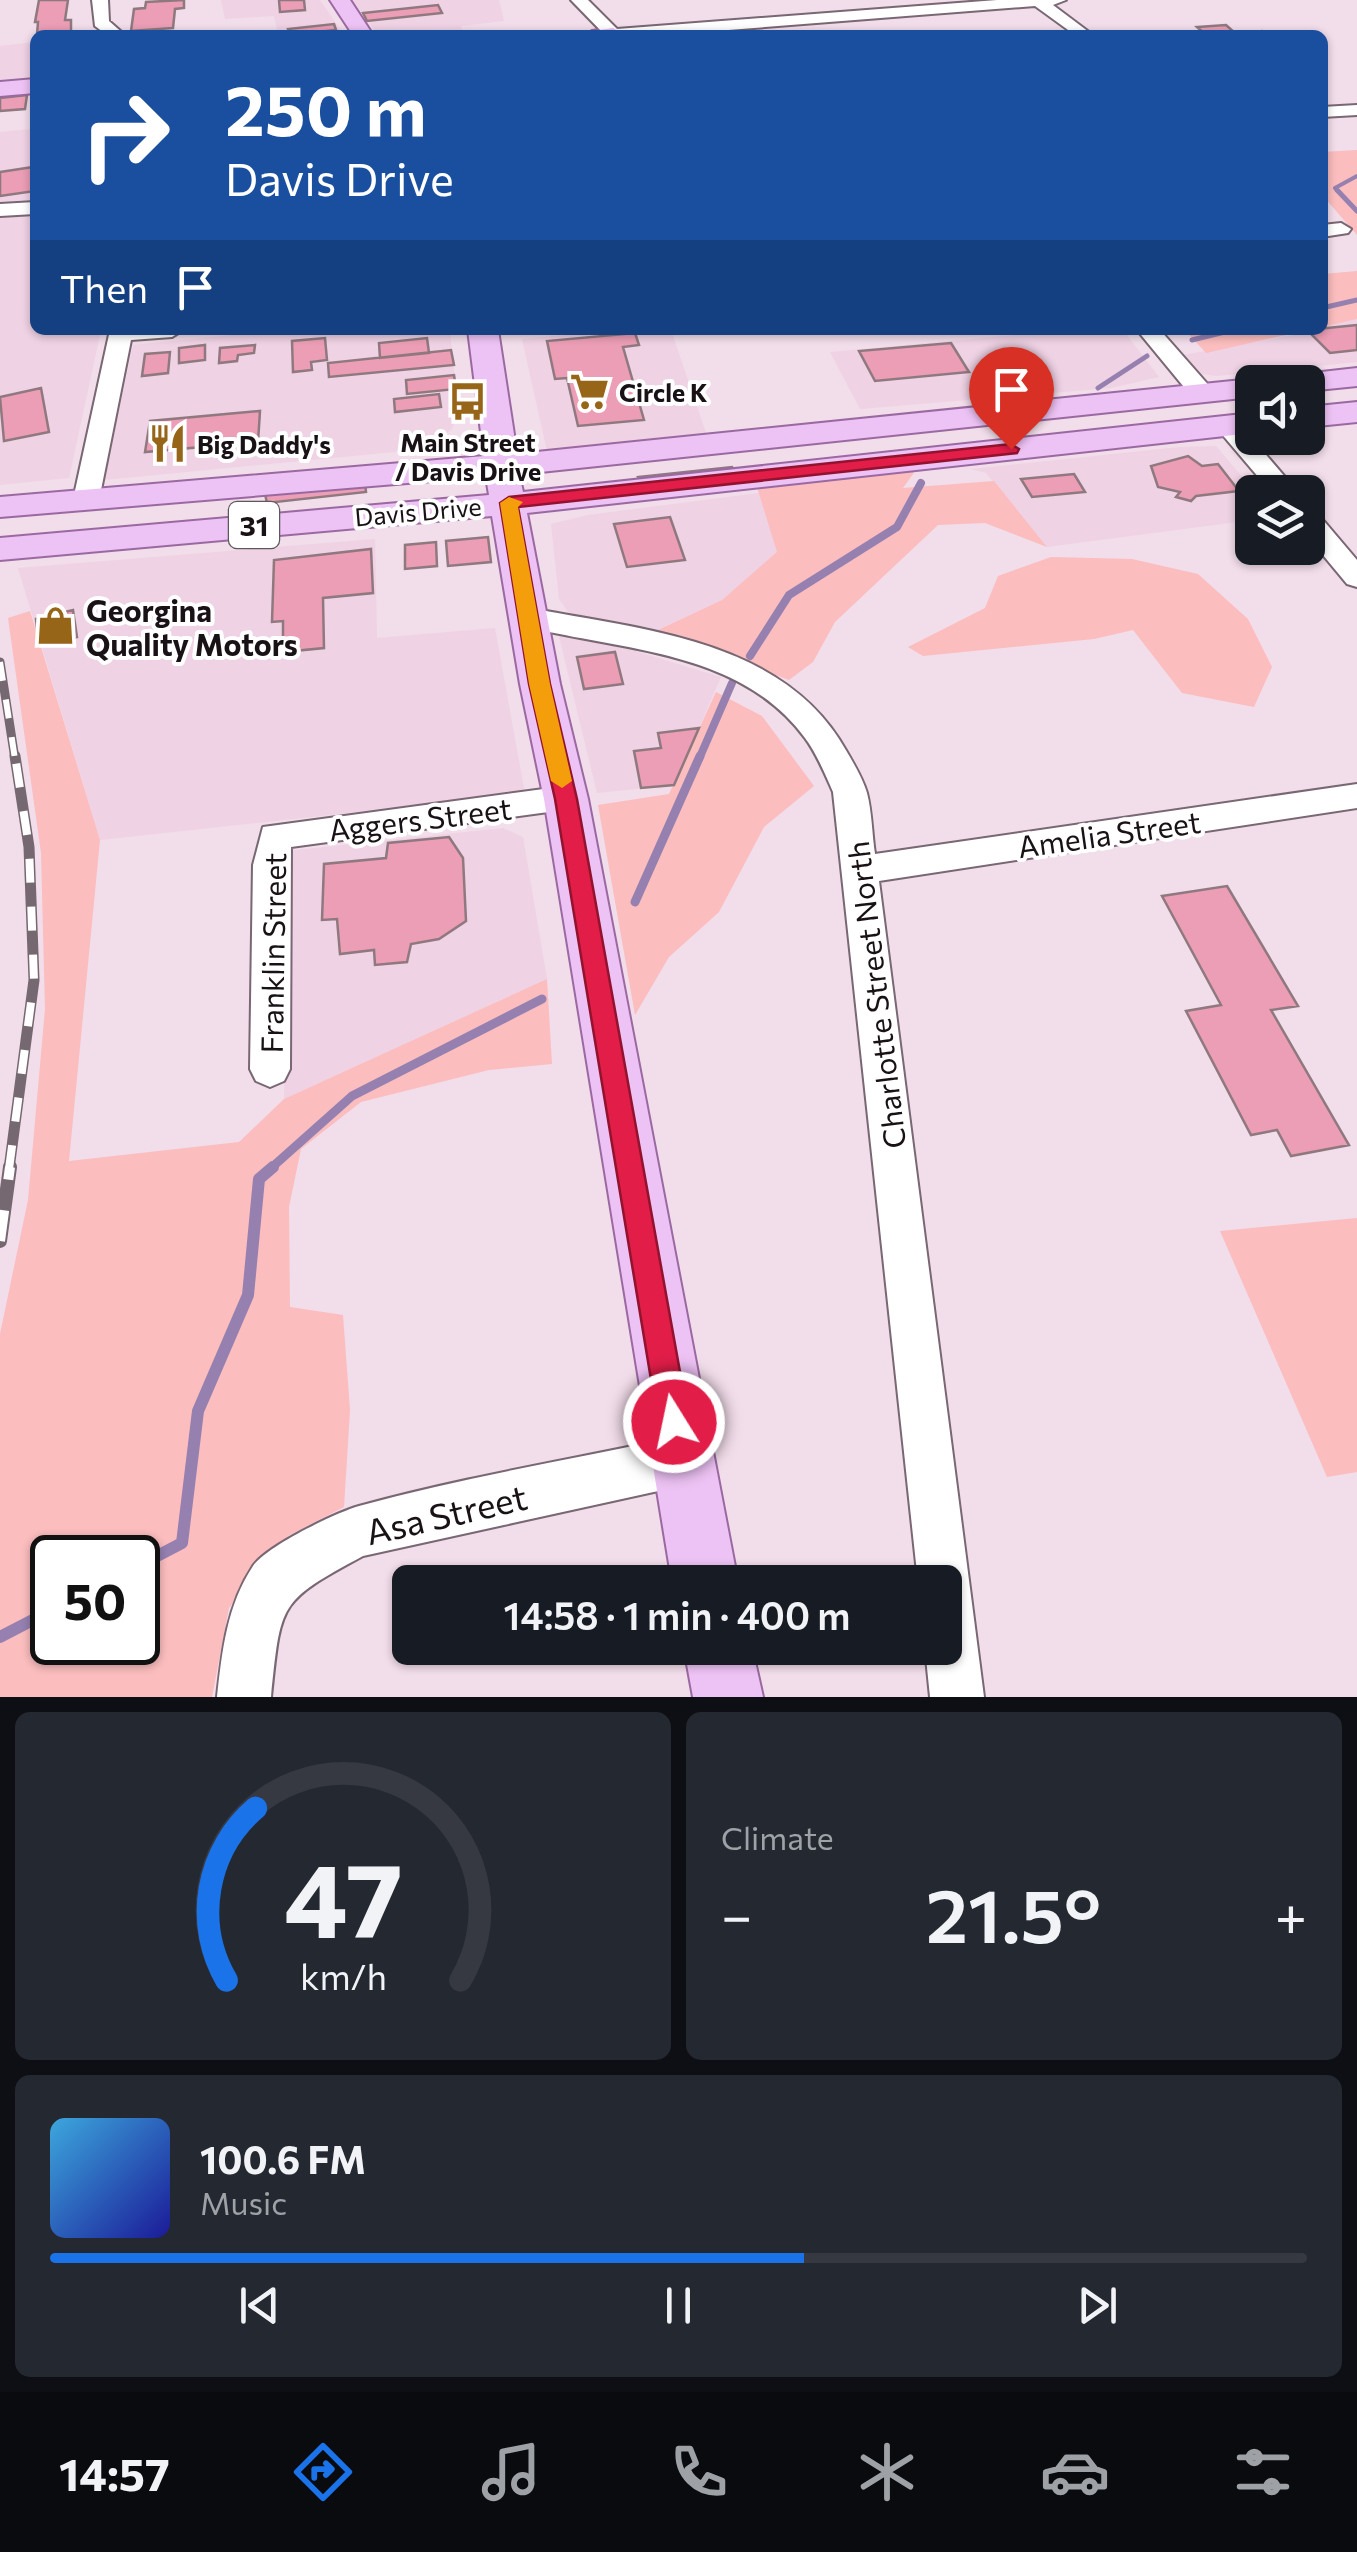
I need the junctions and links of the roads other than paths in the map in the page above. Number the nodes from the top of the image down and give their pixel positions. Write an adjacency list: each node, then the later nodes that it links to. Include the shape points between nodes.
1 (100, 0): 8 (street, via 101,23)
2 (340, 0): 9 (main road)
3 (579, 0): 10 (street)
4 (807, 0): 7 (street)
5 (1058, 0): 6 (street)
6 (1036, 1): 7 (street); 13 (street)
7 (828, 16): 11 (street); 12 (street)
8 (110, 30)
9 (360, 30)
10 (609, 30)
11 (661, 30)
12 (846, 30)
13 (1077, 30)
14 (30, 86): 15 (main road)
15 (0, 89)
16 (1357, 110): 17 (street)
17 (1328, 112)
18 (30, 208): 19 (street)
19 (0, 210)
20 (120, 335): 31 (street)
21 (484, 335): 30 (main road)
22 (1152, 335): 26 (street)
23 (1357, 377): 24 (main road)
24 (1325, 380)
25 (1235, 390): 26 (main road, Davis Drive / 31)
26 (1202, 393): 30 (main road, Davis Drive / 31)
27 (1357, 412): 28 (main road)
28 (1325, 416)
29 (1235, 424): 30 (main road, Davis Drive / 31)
30 (505, 484): 31 (main road, Davis Drive / 31, via 361,474); 34 (main road, Davis Drive / 31); 36 (main road)
31 (86, 500): 32 (main road, Davis Drive / 31)
32 (0, 507)
33 (1325, 540): 35 (street)
34 (0, 549)
35 (1357, 578)
36 (530, 618): 38 (main road); 40 (street, Charlotte Street North, via 687,649 759,677 827,745 850,792)
37 (1357, 796): 40 (street, Amelia Street)
38 (566, 799): 39 (street, Aggers Street); 42 (main road)
39 (275, 836): 41 (street, Franklin Street)
40 (862, 870): 44 (street, Charlotte Street North)
41 (270, 1069)
42 (680, 1462): 43 (main road); 47 (street, Asa Street, via 356,1532 300,1562 273,1581 252,1628)
43 (701, 1565)
44 (942, 1565)
45 (721, 1665): 48 (main road)
46 (953, 1665): 49 (street)
47 (244, 1697)
48 (728, 1697)
49 (957, 1697)

